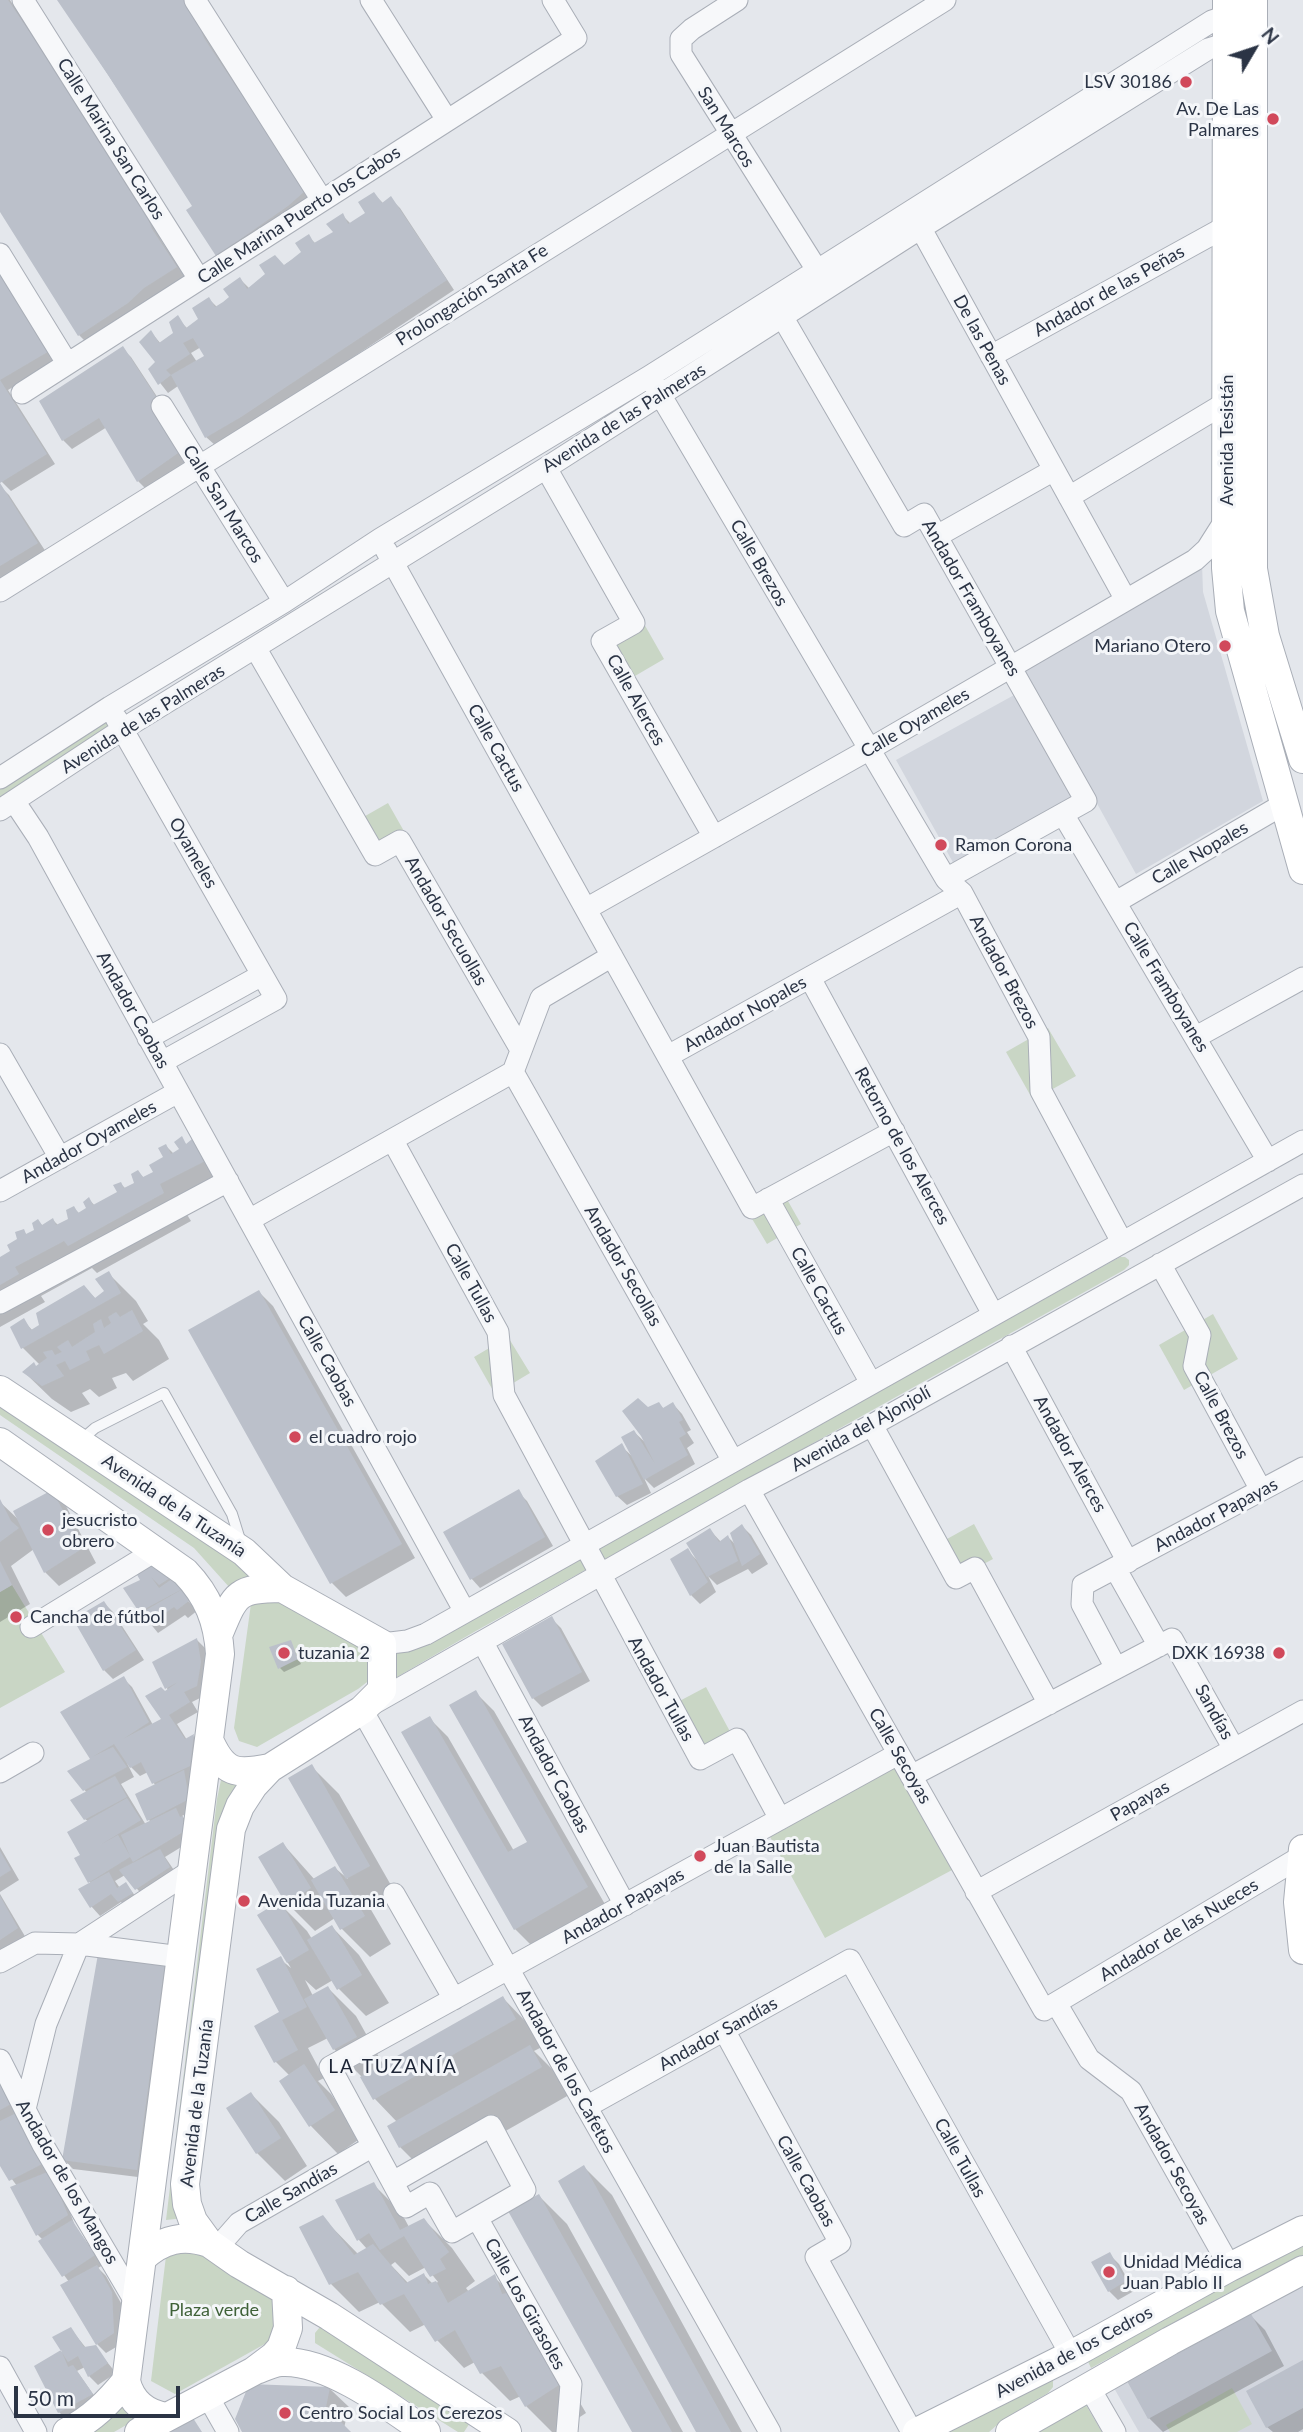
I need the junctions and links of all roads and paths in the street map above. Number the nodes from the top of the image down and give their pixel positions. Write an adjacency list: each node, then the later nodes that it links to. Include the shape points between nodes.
1 (23, 0): 15 (street, Calle Marina San Carlos)
2 (195, 0): 10 (street)
3 (371, 0): 8 (street)
4 (553, 0): 8 (street, Calle Marina Puerto los Cabos, via 576,38)
5 (737, 0): 9 (street, San Marcos, via 681,39 681,54)
6 (945, 0): 9 (street, Prolongación Santa Fe)
7 (1240, 19): 11 (street, Avenida de las Palmeras, via 1208,49); 12 (street, Avenida Tesistán); 40 (street, Avenida Tesistán, via 1253,569 1265,636)
8 (447, 120): 10 (street, Calle Marina Puerto los Cabos)
9 (730, 133): 14 (street, San Marcos); 24 (street, Prolongación Santa Fe)
10 (322, 200): 15 (street, Calle Marina Puerto los Cabos)
11 (916, 219): 14 (street, Avenida de las Palmeras); 16 (street, Avenida de las Palmeras); 17 (street, De las Penas)
12 (1227, 226): 17 (street, Andador de las Peñas); 22 (street, Avenida Tesistán)
13 (0, 254): 18 (street)
14 (817, 270): 19 (street, Avenida de las Palmeras)
15 (199, 279): 18 (street, Calle Marina Puerto los Cabos)
16 (783, 318): 21 (street, Avenida de las Palmeras); 29 (street, Andador Framboyanes, via 904,526 923,514)
17 (991, 356): 26 (street, De las Penas)
18 (67, 363): 20 (street, Calle Marina Puerto los Cabos)
19 (650, 376): 21 (street, Calle Brezos); 30 (street, Avenida de las Palmeras)
20 (22, 393)
21 (661, 395): 25 (street, Avenida de las Palmeras); 39 (street, Calle Brezos)
22 (1227, 401): 27 (street); 28 (street, Avenida Tesistán)
23 (162, 406): 24 (street, Calle San Marcos)
24 (198, 465): 32 (street, Prolongación Santa Fe); 34 (street, Calle San Marcos)
25 (546, 468): 31 (street, Avenida de las Palmeras); 46 (street, Calle Alerces, via 634,623 602,640)
26 (1054, 470): 27 (street, De las Penas); 29 (street)
27 (1069, 497): 33 (street, De las Penas)
28 (1227, 518): 33 (street, Calle Oyameles, via 1202,555); 43 (street, Avenida Tesistán, via 1230,611)
29 (937, 536): 36 (street, Andador Framboyanes)
30 (380, 539): 31 (street, Calle Cactus); 34 (street, Avenida de las Palmeras)
31 (392, 561): 35 (street, Avenida de las Palmeras); 50 (street, Calle Cactus)
32 (0, 592)
33 (1126, 600): 36 (street, Calle Oyameles)
34 (284, 603): 37 (street, Avenida de las Palmeras)
35 (256, 649): 38 (street, Avenida de las Palmeras); 57 (street, Andador Secuollas, via 375,855 400,841)
36 (1011, 666): 39 (street, Calle Oyameles); 42 (street, Andador Framboyanes)
37 (110, 707): 38 (street, Oyameles); 41 (street, Avenida de las Palmeras)
38 (122, 729): 44 (street, Avenida de las Palmeras); 52 (street, Oyameles)
39 (868, 750): 46 (street, Calle Oyameles); 48 (street)
40 (1303, 759)
41 (0, 778)
42 (1086, 801): 45 (street, Andador Nopales)
43 (1284, 804): 47 (street, Avenida Tesistán); 49 (street, Calle Nopales)
44 (7, 805): 56 (street, Andador Caobas, via 38,837)
45 (1063, 814): 48 (street, Andador Nopales); 49 (street, Calle Framboyanes)
46 (713, 837): 50 (street, Calle Oyameles)
47 (1303, 870)
48 (954, 886): 53 (street, Andador Nopales); 73 (street, Andador Brezos, via 1039,1037 1041,1091)
49 (1116, 902): 55 (street, Calle Framboyanes)
50 (586, 909): 51 (street, Calle Cactus)
51 (612, 956): 57 (street, via 541,998); 59 (street, Andador Nopales)
52 (262, 975): 56 (street); 60 (street, Oyameles, via 276,999)
53 (810, 978): 59 (street, Andador Nopales); 63 (street, Retorno de los Alerces)
54 (1303, 978): 55 (street)
55 (1196, 1037): 67 (street, Calle Framboyanes)
56 (148, 1038): 60 (street, Andador Caobas)
57 (521, 1050): 61 (street)
58 (0, 1054): 66 (street)
59 (668, 1056): 71 (street, via 752,1208)
60 (162, 1062): 62 (street, Andador Caobas)
61 (513, 1072): 64 (street); 84 (street, Andador Secollas)
62 (178, 1092): 66 (street, Andador Oyameles); 68 (street, Andador Caobas)
63 (894, 1131): 71 (street); 77 (street, Retorno de los Alerces)
64 (393, 1141): 72 (street); 88 (street, Calle Tullas, via 498,1332 504,1395)
65 (1303, 1141): 67 (street, Avenida del Ajonjolí)
66 (60, 1158): 70 (street, Andador Oyameles)
67 (1268, 1161): 73 (street, Avenida del Ajonjolí)
68 (228, 1181): 72 (street, Andador Caobas); 76 (street)
69 (1303, 1185): 74 (street, Avenida del Ajonjolí)
70 (0, 1191)
71 (768, 1199): 79 (street, Calle Cactus)
72 (249, 1220): 94 (street, Calle Caobas)
73 (1115, 1247): 75 (street); 77 (street, Avenida del Ajonjolí)
74 (1160, 1264): 75 (street, Avenida del Ajonjolí); 86 (street, Calle Brezos, via 1200,1335 1194,1366)
75 (1124, 1283): 78 (street, Avenida del Ajonjolí)
76 (0, 1303)
77 (993, 1314): 79 (street, Avenida del Ajonjolí)
78 (1011, 1346): 81 (street, Avenida del Ajonjolí); 91 (street, Andador Alerces)
79 (871, 1383): 84 (street, Avenida del Ajonjolí)
80 (0, 1390): 83 (street, Avenida de la Tuzanía)
81 (872, 1424): 87 (street, Avenida del Ajonjolí); 101 (street, via 956,1578 975,1568)
82 (0, 1441): 89 (street, Avenida de la Tuzanía)
83 (79, 1442): 90 (street, Avenida de la Tuzanía); 90 (lane, via 95,1428 164,1393 232,1514)
84 (733, 1461): 88 (street, Avenida del Ajonjolí)
85 (1303, 1468): 86 (street, Andador Papayas)
86 (1261, 1489): 91 (street, Andador Papayas)
87 (749, 1490): 92 (street, Avenida del Ajonjolí); 107 (street, Calle Secoyas)
88 (583, 1545): 92 (street); 94 (street, Avenida del Ajonjolí)
89 (155, 1551): 95 (street); 96 (street, Avenida de la Tuzanía, via 200,1588)
90 (244, 1552): 93 (street, Avenida de la Tuzanía)
91 (1122, 1565): 98 (street, Sandías); 100 (street, Andador Papayas, via 1083,1585 1082,1604)
92 (599, 1576): 97 (street, Avenida del Ajonjolí); 111 (street, Andador Tullas, via 700,1759 737,1739)
93 (282, 1588): 96 (street, via 242,1593); 99 (street, Avenida de la Tuzanía)
94 (465, 1612): 99 (street, Avenida del Ajonjolí, via 426,1634)
95 (31, 1627)
96 (219, 1633): 104 (street, Avenida de la Tuzanía)
97 (483, 1643): 102 (street, Avenida del Ajonjolí); 117 (street, Andador Caobas)
98 (1166, 1643): 100 (street); 105 (street, Sandías)
99 (382, 1644): 102 (street, via 382,1690)
100 (1116, 1668): 101 (street)
101 (1049, 1703): 110 (street)
102 (362, 1710): 108 (street, Avenida de la Tuzanía); 123 (street, Andador de los Cafetos)
103 (1303, 1711): 105 (street, Papayas)
104 (209, 1740): 108 (street, via 216,1756 232,1771); 114 (street, Avenida de la Tuzanía)
105 (1234, 1749): 115 (street, Papayas)
106 (33, 1753): 109 (street)
107 (898, 1754): 110 (street, Calle Secoyas); 111 (street, Andador Papayas)
108 (270, 1768): 134 (street, Avenida de la Tuzanía, via 247,1796 231,1829 185,2184 193,2221)
109 (0, 1772)
110 (911, 1776): 115 (street, Calle Secoyas)
111 (780, 1819): 117 (street, Andador Papayas)
112 (1303, 1849): 113 (street)
113 (1302, 1856): 119 (street, via 1298,1902); 125 (street, Andador de las Nueces)
114 (192, 1870): 118 (street); 120 (street, Avenida de la Tuzanía)
115 (976, 1892): 125 (street, Calle Secoyas, via 1044,2010)
116 (394, 1894): 124 (street)
117 (625, 1905): 123 (street, Andador Papayas)
118 (79, 1944): 120 (street); 122 (street, via 36,1943); 129 (street, via 46,2024)
119 (1303, 1950)
120 (181, 1957): 135 (street, Avenida de la Tuzanía)
121 (850, 1960): 126 (street, Andador Sandías); 140 (street, Calle Tullas)
122 (0, 1962)
123 (508, 1969): 124 (street, Andador Papayas); 128 (street, Andador de los Cafetos)
124 (454, 1999): 130 (street, Andador Papayas, via 330,2067)
125 (1056, 2003): 136 (street, Andador Secoyas, via 1089,2059 1131,2091)
126 (724, 2030): 128 (street, Andador Sandías); 155 (street, Calle Caobas, via 840,2244 816,2257)
127 (0, 2060): 129 (street, Andador de los Mangos)
128 (586, 2107): 154 (street, Andador de los Cafetos)
129 (24, 2109): 139 (street, Andador de los Mangos)
130 (373, 2146): 131 (street); 134 (street, Calle Sandías, via 240,2223)
131 (393, 2182): 132 (street, via 406,2207 430,2193 452,2232); 132 (street, via 491,2126 525,2190)
132 (477, 2218): 153 (street, Calle Los Girasoles, via 571,2384)
133 (1303, 2230): 136 (street, Avenida de los Cedros)
134 (213, 2245): 135 (street, via 174,2239); 138 (street, Avenida de la Tuzanía)
135 (142, 2258): 139 (street)
136 (1230, 2267): 140 (street, Avenida de los Cedros)
137 (1303, 2270): 144 (street, Avenida de los Cedros)
138 (286, 2290): 142 (street, via 289,2317 285,2338 274,2356); 152 (street, Avenida de la Tuzanía)
139 (136, 2303): 143 (street)
140 (1071, 2355): 156 (street, Avenida de los Cedros)
141 (0, 2367): 147 (street)
142 (254, 2371): 145 (street); 151 (street, via 281,2362 328,2371)
143 (126, 2381): 146 (street, via 140,2407); 148 (street, via 107,2404)
144 (1088, 2387): 157 (street, Avenida de los Cedros); 158 (street)
145 (207, 2395): 146 (street); 150 (street)
146 (167, 2417): 149 (street)
147 (36, 2432)
148 (68, 2432)
149 (139, 2432)
150 (228, 2432)
151 (425, 2432)
152 (507, 2432)
153 (567, 2432)
154 (770, 2432)
155 (912, 2432)
156 (917, 2432)
157 (1010, 2432)
158 (1115, 2432)

